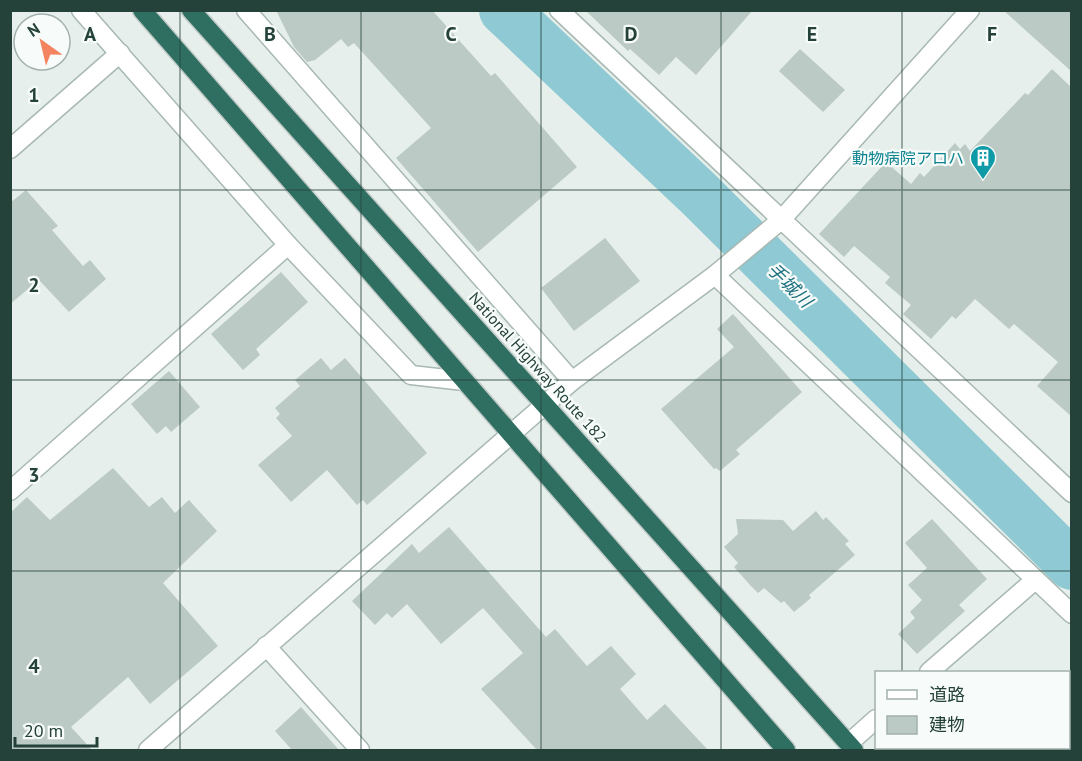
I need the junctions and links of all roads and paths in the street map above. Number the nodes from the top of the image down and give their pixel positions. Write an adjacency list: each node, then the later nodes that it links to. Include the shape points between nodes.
1 (81, 10): 7 (street)
2 (142, 10): 12 (highway)
3 (191, 10): 14 (highway, National Highway Route 182)
4 (246, 10): 13 (street)
5 (559, 10): 9 (street)
6 (970, 10): 9 (street)
7 (120, 53): 8 (street); 10 (street)
8 (10, 149)
9 (776, 225): 11 (street); 17 (street)
10 (288, 245): 12 (street, via 411,375); 16 (street)
11 (721, 271): 13 (street); 18 (street)
12 (464, 381): 15 (highway)
13 (572, 381): 14 (street)
14 (546, 404): 15 (street); 23 (highway, National Highway Route 182)
15 (510, 434): 20 (street); 26 (highway)
16 (10, 491)
17 (1071, 493)
18 (1035, 580): 19 (street); 21 (street)
19 (1071, 614)
20 (266, 646): 24 (street); 25 (street)
21 (930, 671)
22 (875, 720): 23 (street)
23 (851, 747)
24 (148, 750)
25 (360, 750)
26 (786, 750)

